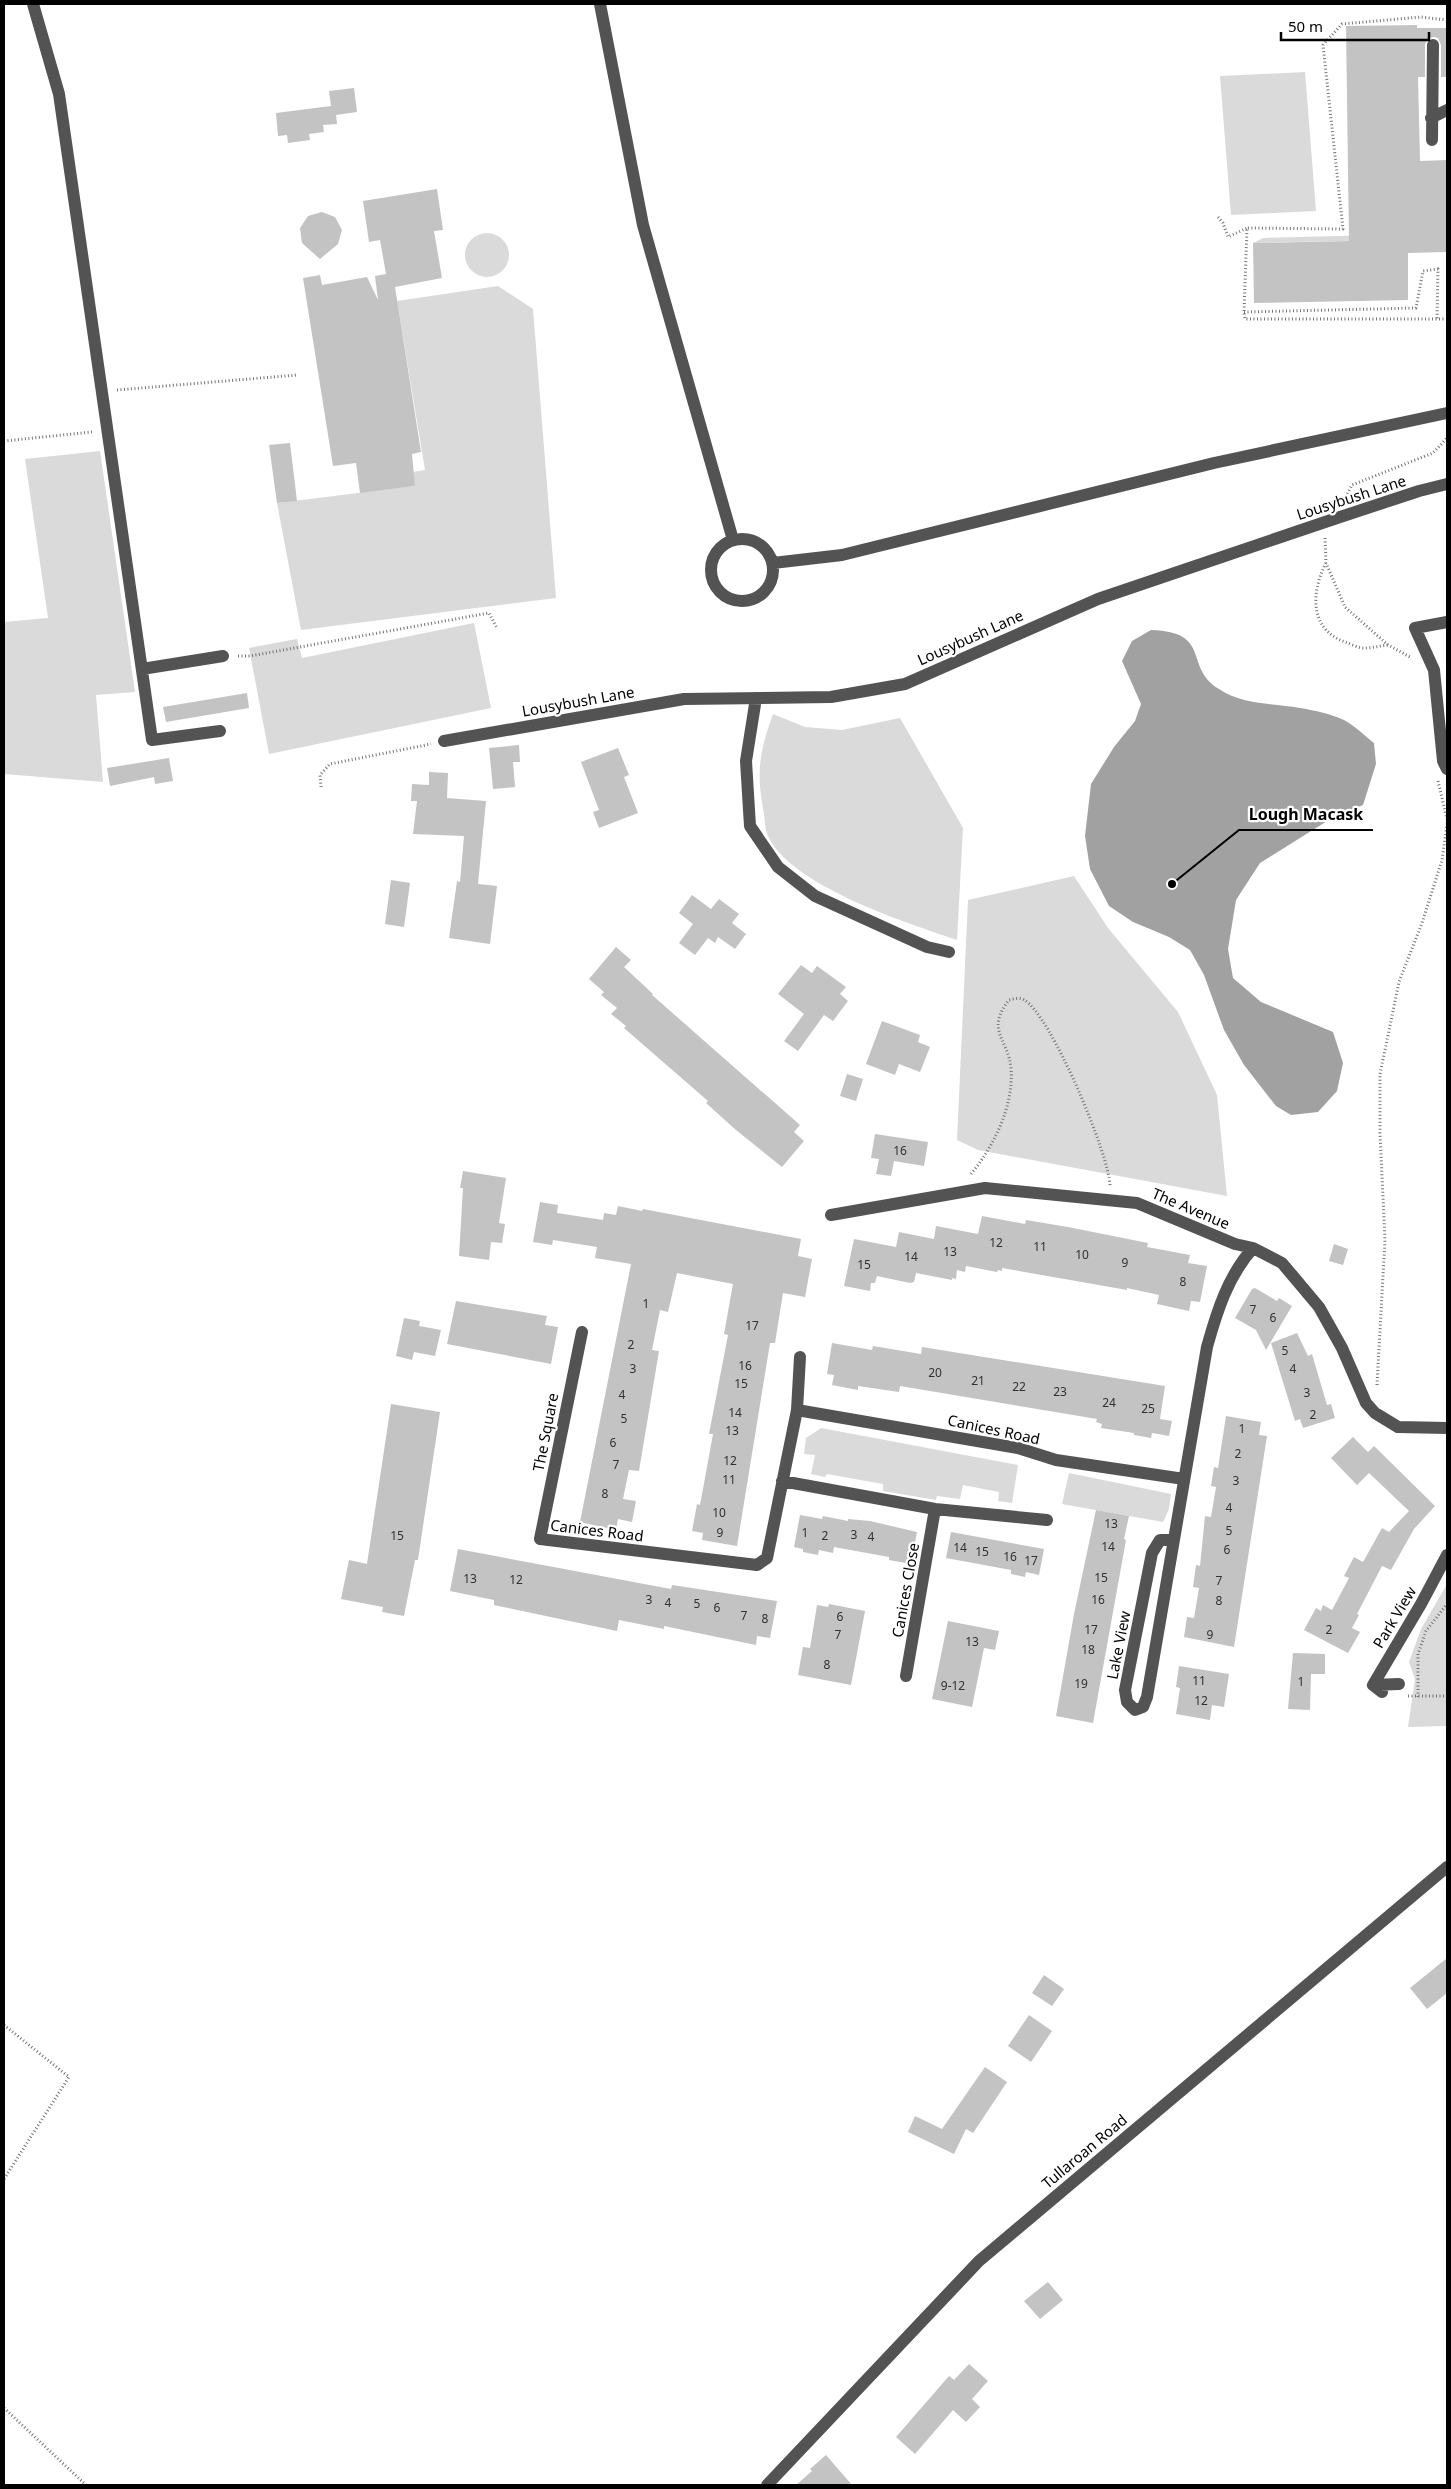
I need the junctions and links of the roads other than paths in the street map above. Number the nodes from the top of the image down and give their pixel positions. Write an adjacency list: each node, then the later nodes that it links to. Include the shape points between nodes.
1 (33, 4): 13 (street, via 59,94)
2 (600, 4): 9 (street, via 643,225)
3 (1433, 45): 5 (street)
4 (1447, 110): 5 (street)
5 (1431, 118): 6 (street)
6 (1432, 140)
7 (1447, 414): 10 (street, via 1214,463 842,555)
8 (1447, 484): 14 (street, Lousybush Lane, via 1098,599 905,684 831,697)
9 (733, 540): 10 (street, via 755,541 766,549); 10 (street, via 717,551 711,565 712,581 722,594 736,601 751,600 765,592 773,579)
10 (773, 563)
11 (1447, 622): 17 (street, via 1415,628 1434,670 1443,761)
12 (223, 656): 13 (street)
13 (142, 669): 15 (street, via 152,740)
14 (756, 698): 16 (street, Lousybush Lane, via 684,699); 18 (street, via 746,761 750,826 778,867 815,896 928,946)
15 (220, 731)
16 (444, 741)
17 (1441, 772)
18 (949, 952)
19 (831, 1215): 20 (street, The Avenue, via 985,1188 1137,1203 1235,1244)
20 (1253, 1248): 24 (street, The Avenue, via 1282,1263 1319,1307 1342,1348 1366,1404 1375,1413 1398,1426); 25 (street, Lake View, via 1238,1266 1215,1319)
21 (582, 1332): 29 (street, The Square)
22 (800, 1357): 23 (street, Canices Road)
23 (797, 1410): 25 (street, Canices Road, via 1018,1448 1056,1460); 26 (street, Canices Road)
24 (1447, 1428)
25 (1184, 1479): 30 (street, Lake View)
26 (782, 1481): 27 (street); 29 (street, Canices Road, via 767,1558 757,1565)
27 (935, 1508): 28 (street); 32 (street, Canices Close)
28 (1047, 1520)
29 (540, 1539)
30 (1172, 1540): 30 (street, Lake View, via 1147,1697 1143,1707 1135,1710 1127,1702 1125,1690 1152,1553 1160,1540)
31 (1447, 1555): 33 (street, Park View, via 1377,1688)
32 (906, 1676)
33 (1399, 1684)
34 (1447, 1867): 35 (street, Tullaroan Road, via 979,2261)
35 (767, 2485)

